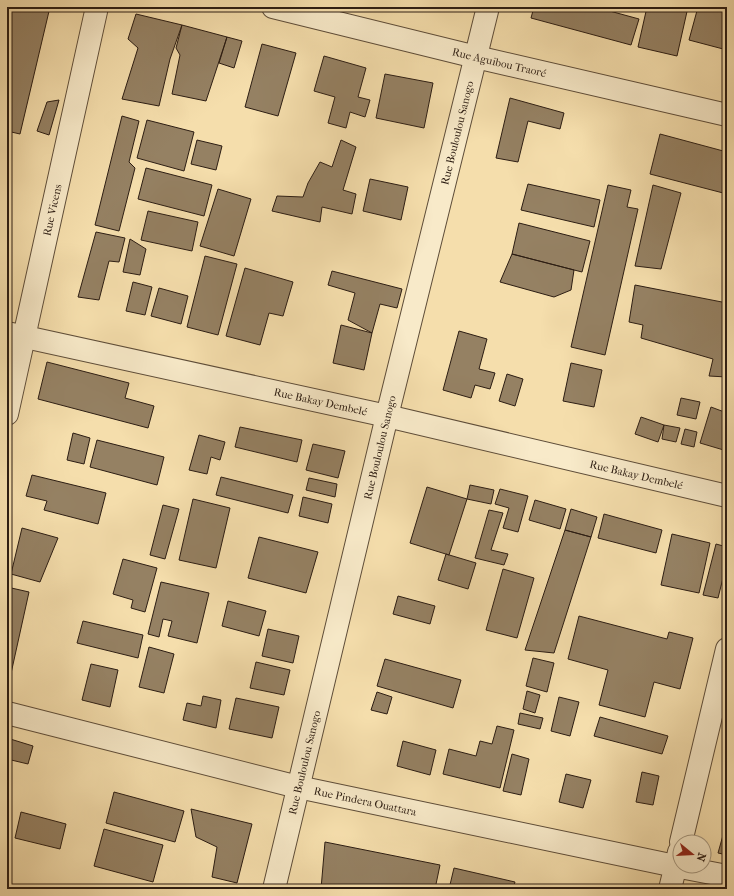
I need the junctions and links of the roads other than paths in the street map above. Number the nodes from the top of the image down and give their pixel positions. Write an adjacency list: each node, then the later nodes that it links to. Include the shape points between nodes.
1 (97, 7): 6 (street, Rue Vicens)
2 (273, 7): 4 (street, Rue Aguibou Traoré)
3 (488, 7): 4 (street, Rue Bouloulou Sanogo)
4 (476, 57): 5 (street, Rue Aguibou Traoré); 8 (street, Rue Bouloulou Sanogo)
5 (727, 115)
6 (15, 336): 7 (street, Rue Vicens); 8 (street, Rue Bakay Dembelé)
7 (7, 414)
8 (386, 416): 9 (street, Rue Bakay Dembelé); 12 (street, Rue Bouloulou Sanogo)
9 (727, 496)
10 (727, 649): 13 (street)
11 (7, 713): 12 (street, Rue Pindera Ouattara)
12 (298, 787): 14 (street, Rue Pindera Ouattara); 18 (street, Rue Bouloulou Sanogo)
13 (683, 834)
14 (672, 856)
15 (712, 870): 17 (street, Rue Pindera Ouattara)
16 (674, 874): 19 (street)
17 (727, 876)
18 (274, 889)
19 (670, 889)

